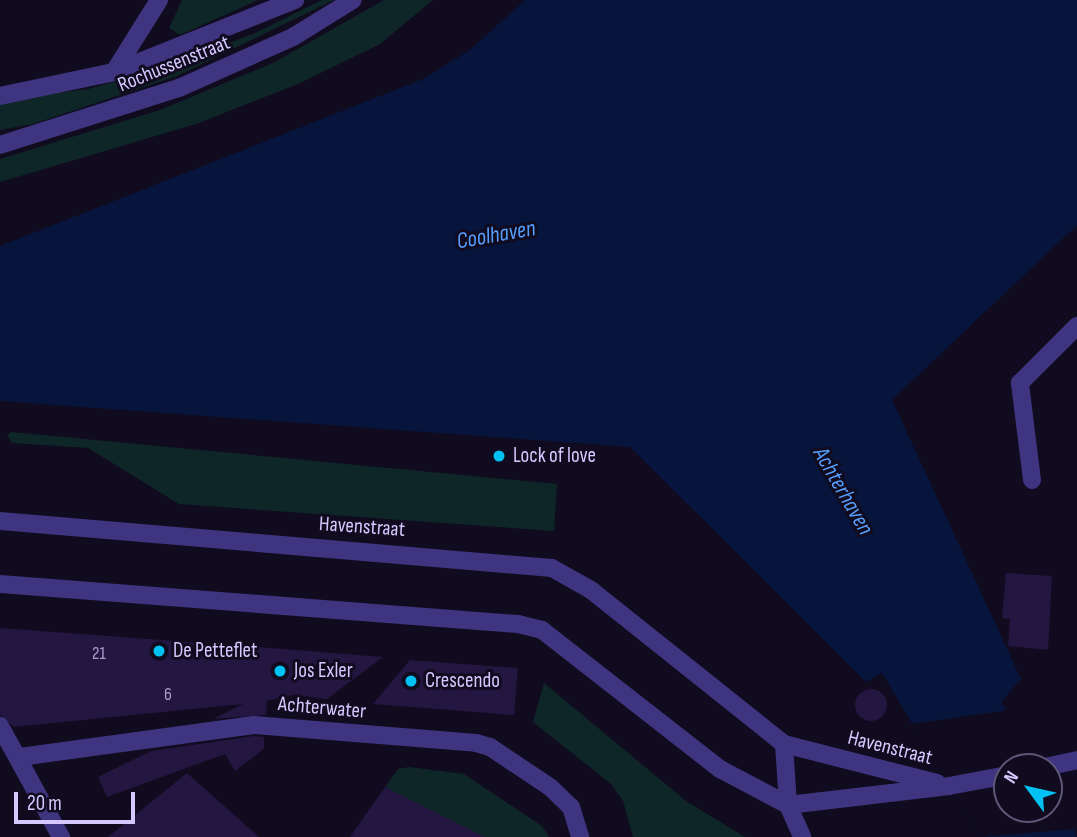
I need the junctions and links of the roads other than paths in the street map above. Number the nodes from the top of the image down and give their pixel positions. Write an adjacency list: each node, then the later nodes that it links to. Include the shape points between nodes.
1 (159, 0): 4 (street, Rochussenstraat)
2 (295, 0): 4 (street, Rochussenstraat)
3 (353, 0): 6 (street, Rochussenstraat, via 293,37 179,88)
4 (114, 72): 5 (street, Rochussenstraat)
5 (0, 96)
6 (0, 145)
7 (1077, 327): 8 (street, via 1020,383)
8 (1032, 480)
9 (0, 521): 12 (street, Havenstraat, via 552,568 591,590)
10 (0, 584): 16 (street, via 518,624 542,630 720,769)
11 (0, 726): 13 (street)
12 (784, 744): 15 (street, Havenstraat); 16 (street)
13 (20, 757): 17 (street); 18 (street, Achterwater, via 254,725 476,743 490,747 550,787 570,807)
14 (993, 778): 15 (street)
15 (948, 786): 16 (street, Havenstraat)
16 (788, 805): 19 (street)
17 (61, 837)
18 (580, 837)
19 (802, 837)

